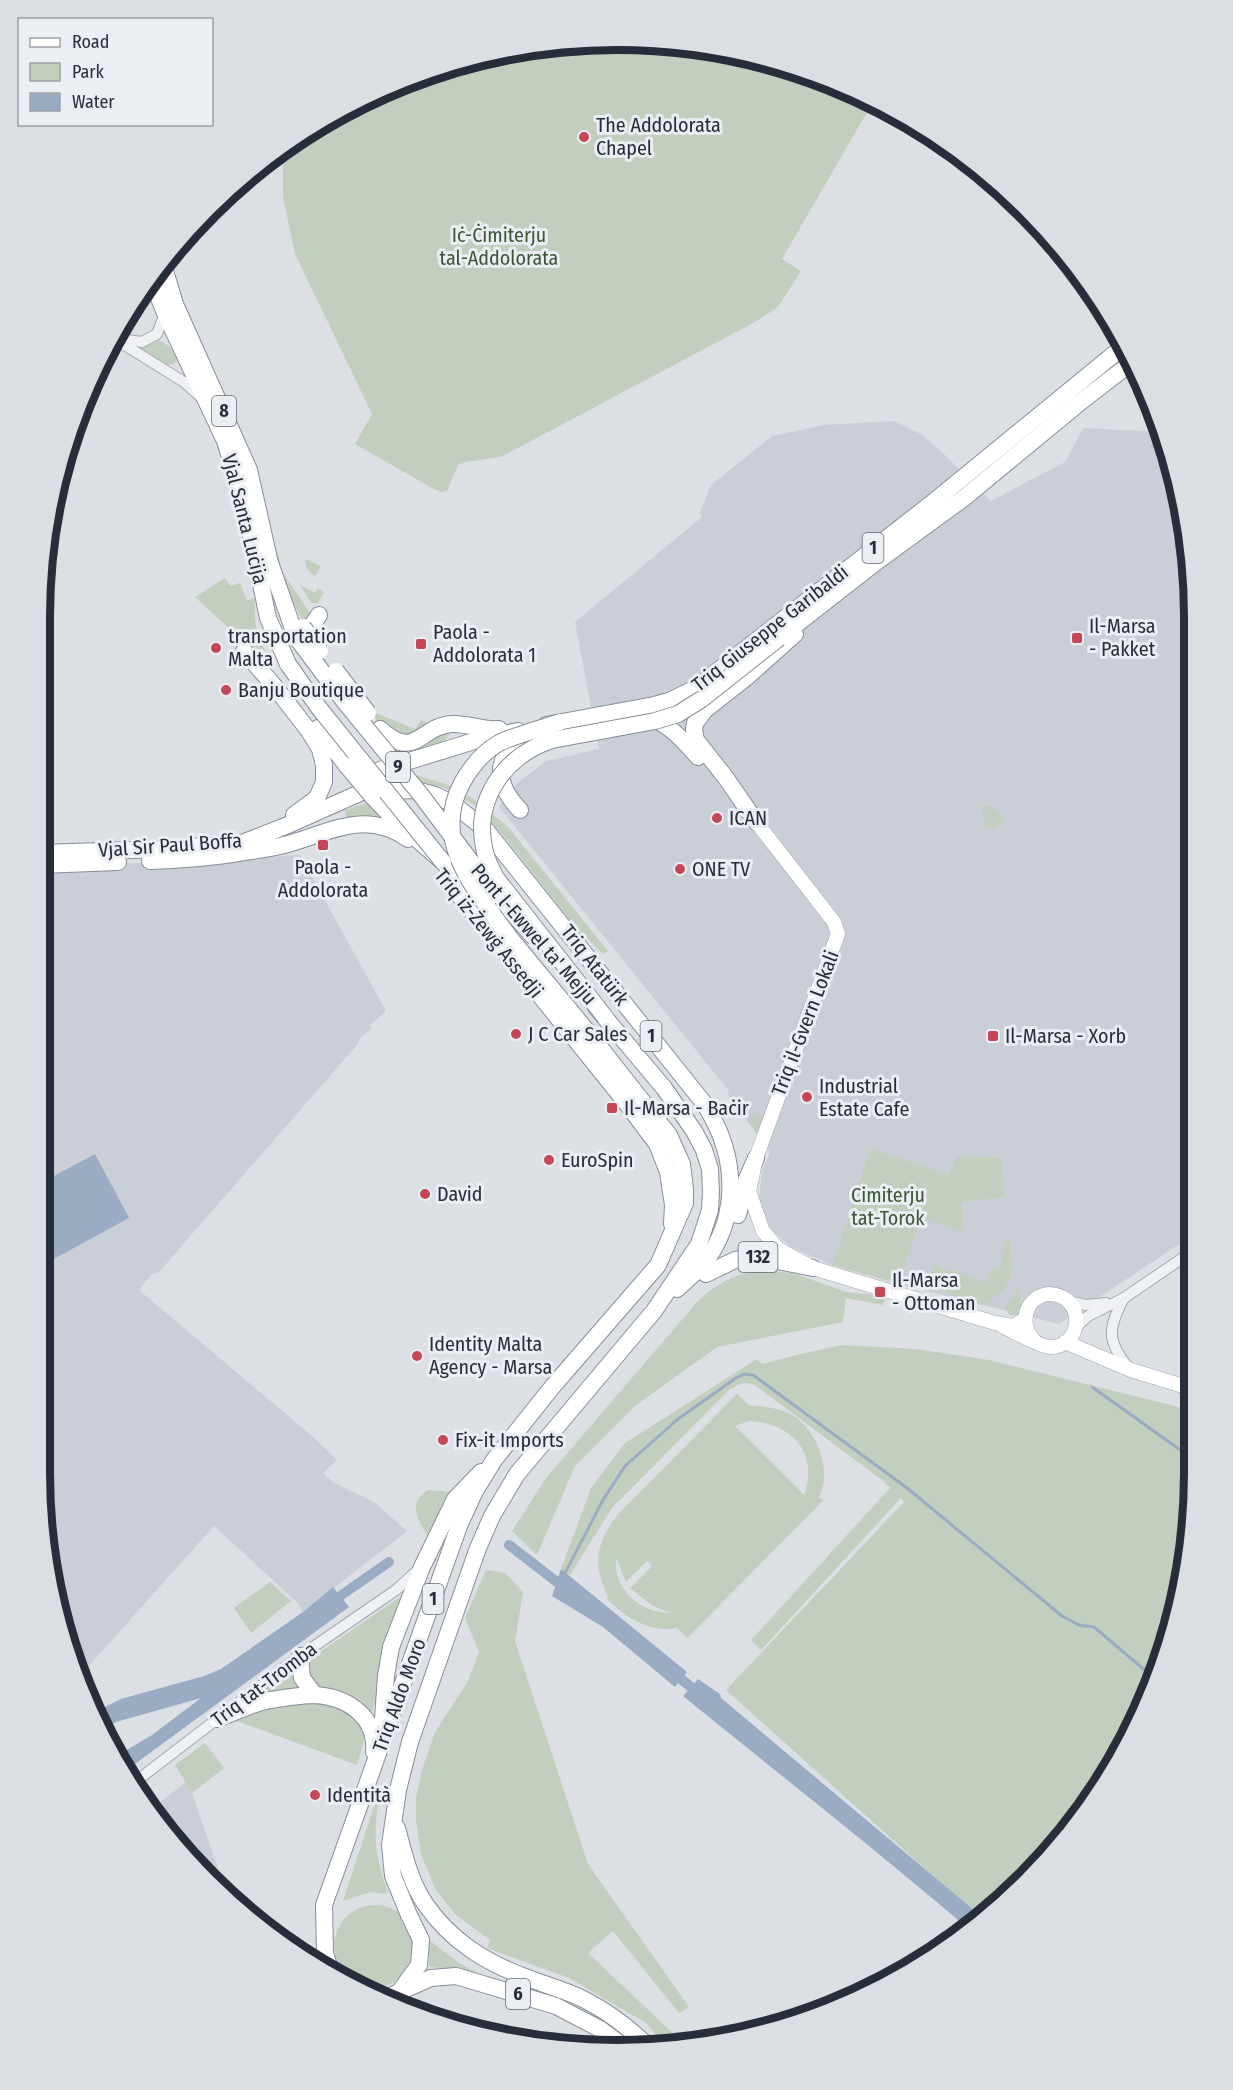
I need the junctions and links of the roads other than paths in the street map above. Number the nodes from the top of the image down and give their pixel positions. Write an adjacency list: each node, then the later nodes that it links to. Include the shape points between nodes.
1 (166, 273): 9 (highway, Vjal Santa Luċija / 8, via 175,304 249,470)
2 (155, 288): 3 (highway, Vjal Santa Luċija / 8)
3 (165, 313): 4 (street, via 157,333 142,342); 8 (highway, Vjal Santa Luċija / 8)
4 (122, 339)
5 (121, 342): 8 (street, via 184,382)
6 (1117, 351): 13 (highway, Triq Giuseppe Garibaldi / 1, via 705,681 669,701)
7 (1126, 367): 10 (highway, Triq Giuseppe Garibaldi / 1, via 964,498)
8 (209, 405): 22 (highway, Vjal Santa Luċija / 8, bridge, via 245,506 268,618 294,663 411,807)
9 (270, 563): 12 (highway, Vjal Santa Luċija / 9)
10 (835, 594): 18 (highway, 1, via 695,723 696,740); 25 (highway, Triq Giuseppe Garibaldi / 1, bridge, via 678,714 539,744 507,766 492,788 482,827 485,853 496,878)
11 (319, 615): 12 (highway)
12 (303, 632): 14 (highway, bridge, via 392,740 407,744 455,723 494,730); 25 (highway, Pont l-Ewwel ta' Mejju / 9, bridge, via 344,701 499,898)
13 (604, 715): 14 (highway, Triq Giuseppe Garibaldi / 1); 18 (highway, via 632,713 660,721 683,740)
14 (560, 722): 15 (highway, 1, bridge); 20 (highway, via 484,738 380,770)
15 (533, 732): 17 (highway, via 511,747 502,760 504,789); 24 (highway, 1, bridge, via 499,744 474,764 459,789 452,818 456,855 462,868)
16 (435, 795): 20 (highway, Vjal Sir Paul Boffa, via 416,790 362,792); 34 (highway, Triq Atatürk / 1, via 469,815 501,847 703,1102 721,1133 728,1153 731,1195 720,1236 701,1267)
17 (520, 810)
18 (757, 822): 26 (main road, Triq il-Gvern Lokali / 1, via 834,922 838,934)
19 (346, 826): 23 (highway, Vjal Sir Paul Boffa, via 248,852 176,860); 28 (highway, Triq iż-Żewġ Assedji / 1, via 376,826 403,836 428,857 624,1100 657,1144 668,1172 673,1205)
20 (281, 827): 21 (highway, Vjal Sir Paul Boffa, via 242,843); 22 (highway, bridge, via 317,798 324,782 324,765 309,731 244,651 270,664 372,796)
21 (50, 853)
22 (444, 862): 24 (highway, bridge)
23 (50, 865)
24 (510, 938): 28 (highway, 1, via 660,1121 677,1150 685,1203)
25 (605, 1017): 34 (highway, Pont l-Ewwel ta' Mejju / 1, via 680,1109 704,1150 710,1169 710,1210 699,1244)
26 (773, 1107): 27 (main road, 132)
27 (756, 1158): 30 (main road, 132, via 749,1191 763,1231 778,1249); 31 (highway, via 746,1181 736,1226 723,1254)
28 (671, 1240): 42 (highway, Triq Aldo Moro / 1, via 658,1265)
29 (1184, 1257): 32 (street)
30 (813, 1268): 31 (highway, 132, via 753,1256); 36 (main road, 132)
31 (706, 1274): 38 (highway)
32 (1124, 1298): 33 (street, via 1095,1305); 37 (street, via 1088,1316); 40 (street, via 1111,1336 1114,1348)
33 (1068, 1301): 35 (main road, via 1055,1295 1041,1297 1030,1305); 37 (main road, via 1076,1313)
34 (654, 1311): 38 (highway, Pont l-Ewwel ta' Mejju / 1)
35 (1025, 1319): 36 (main road, 132, via 1012,1326); 39 (main road)
36 (995, 1323): 39 (main road, 132)
37 (1072, 1334): 39 (main road, 132, via 1051,1347); 40 (main road, via 1095,1356)
38 (632, 1338): 50 (highway, Triq Aldo Moro / 1, via 517,1474 492,1516 457,1603 410,1742)
39 (1034, 1340)
40 (1131, 1370): 41 (main road)
41 (1184, 1386)
42 (494, 1460): 43 (highway, via 455,1499); 47 (highway, Triq Aldo Moro / 1, via 459,1526)
43 (422, 1567): 44 (street, Triq tat-Tromba, via 396,1590); 47 (highway, via 391,1647)
44 (300, 1656): 45 (highway, via 302,1678); 46 (street, Triq tat-Tromba)
45 (315, 1695): 46 (highway, via 268,1700); 48 (highway, via 353,1707 370,1725 374,1734)
46 (218, 1719): 49 (street, Triq tat-Tromba)
47 (381, 1741): 48 (highway, Triq Aldo Moro / 1)
48 (372, 1770): 51 (highway, Triq Aldo Moro / 1)
49 (139, 1779)
50 (395, 1822): 54 (highway, Triq Aldo Moro, via 390,1845 393,1876 421,1940 419,1965); 55 (highway, 1, via 415,1886 458,1941 497,1966 584,1999)
51 (324, 1905): 52 (highway, 1); 53 (highway, Triq Aldo Moro / 1)
52 (314, 1953)
53 (328, 1962)
54 (394, 1994): 56 (highway, 6, via 431,1978 456,1976 556,2006)
55 (640, 2039)
56 (615, 2040)

